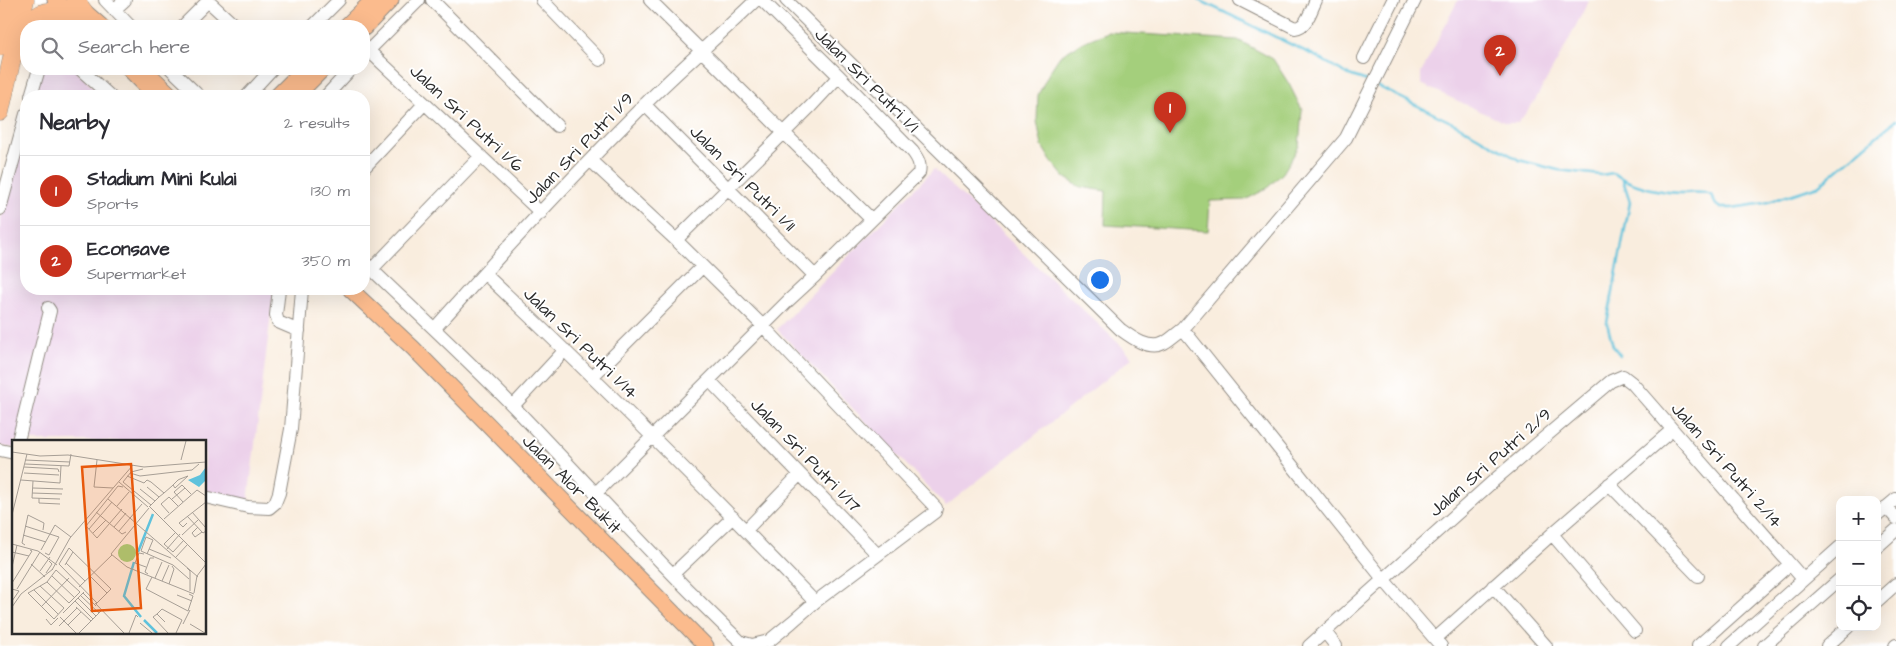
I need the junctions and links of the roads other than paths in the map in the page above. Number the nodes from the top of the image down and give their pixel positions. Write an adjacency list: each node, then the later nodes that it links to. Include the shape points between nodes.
1 (9, 0): 34 (highway)
2 (25, 0): 23 (highway)
3 (55, 0): 22 (main road)
4 (105, 0): 21 (street)
5 (125, 0): 21 (street)
6 (372, 0): 30 (main road)
7 (391, 0): 31 (main road)
8 (418, 0): 35 (street)
9 (432, 0): 62 (street)
10 (542, 0): 39 (street)
11 (650, 0): 36 (street)
12 (756, 0): 36 (street, Jalan Sri Putri 1/9)
13 (762, 0): 49 (street, Jalan Sri Putri 1/1)
14 (786, 0): 85 (street, via 1120,330 1142,342 1157,345)
15 (1240, 0): 16 (street, via 1295,28 1304,24)
16 (1316, 0)
17 (1393, 0): 38 (street)
18 (1415, 0): 85 (street, via 1346,138)
19 (208, 1): 27 (street); 28 (street)
20 (331, 2): 29 (street)
21 (114, 10): 26 (street)
22 (77, 11): 24 (highway, via 47,10); 25 (main road)
23 (21, 20)
24 (33, 20)
25 (91, 20)
26 (124, 20)
27 (190, 20)
28 (229, 20)
29 (318, 20)
30 (352, 20)
31 (370, 22)
32 (20, 27): 33 (highway)
33 (19, 32): 61 (highway)
34 (0, 46)
35 (370, 49)
36 (702, 52): 60 (street, Jalan Sri Putri 1/9); 63 (street)
37 (370, 57): 59 (street, Jalan Sri Putri 1/6)
38 (1364, 58)
39 (600, 60)
40 (37, 75): 50 (street)
41 (87, 75): 51 (street)
42 (135, 75): 52 (main road)
43 (150, 75): 53 (main road)
44 (177, 75): 54 (street)
45 (266, 75): 55 (street)
46 (298, 75): 56 (main road)
47 (317, 75): 57 (main road)
48 (345, 75): 58 (street)
49 (839, 76): 63 (street); 71 (street, Jalan Sri Putri 1/1, via 913,152 920,167 913,180)
50 (33, 90)
51 (103, 90)
52 (150, 90)
53 (166, 90)
54 (193, 90)
55 (253, 90)
56 (283, 90)
57 (302, 90)
58 (332, 90)
59 (424, 104): 65 (street, Jalan Sri Putri 1/6); 67 (street)
60 (645, 104): 66 (street, Jalan Sri Putri 1/9); 68 (street, Jalan Sri Putri 1/11)
61 (0, 112)
62 (557, 126)
63 (784, 132): 68 (street); 71 (street)
64 (20, 136): 69 (street)
65 (481, 156): 70 (street, Jalan Sri Putri 1/6); 73 (street)
66 (590, 160): 70 (street, Jalan Sri Putri 1/9); 72 (street)
67 (370, 162)
68 (728, 187): 72 (street); 77 (street, Jalan Sri Putri 1/11)
69 (0, 209)
70 (541, 213): 76 (street, Jalan Sri Putri 1/9)
71 (871, 219): 77 (street)
72 (676, 240): 74 (street)
73 (370, 264)
74 (702, 267): 83 (street); 90 (street)
75 (370, 268): 84 (street)
76 (484, 274): 84 (street, Jalan Sri Putri 1/9); 88 (street, Jalan Sri Putri 1/14)
77 (815, 276): 83 (street)
78 (278, 295): 86 (street, via 278,322)
79 (302, 295): 86 (street)
80 (356, 295): 87 (main road, Jalan Alor Bukit)
81 (367, 295): 87 (main road, Jalan Alor Bukit)
82 (48, 308): 95 (street, via 50,312)
83 (763, 326): 91 (street); 108 (street, via 936,508 935,512)
84 (434, 328): 92 (street)
85 (1183, 329): 112 (street)
86 (299, 331): 99 (street, via 291,429 275,503 269,508 258,509)
87 (412, 348): 123 (main road, Jalan Alor Bukit)
88 (565, 350): 90 (street, Jalan Sri Putri 1/14); 92 (street)
89 (1623, 376): 93 (street, Jalan Sri Putri 2/14); 112 (street, Jalan Sri Putri 2/9, via 1611,381)
90 (592, 377): 94 (street, Jalan Sri Putri 1/14)
91 (709, 380): 94 (street); 96 (street, Jalan Sri Putri 1/17)
92 (512, 406): 98 (street)
93 (1672, 430): 97 (street); 109 (street, Jalan Sri Putri 2/14)
94 (652, 437): 98 (street); 101 (street, Jalan Sri Putri 1/14)
95 (18, 440)
96 (800, 474): 103 (street); 108 (street, Jalan Sri Putri 1/17)
97 (1610, 484): 105 (street); 111 (street)
98 (596, 493): 110 (street)
99 (206, 497)
100 (1886, 507): 102 (street)
101 (733, 516): 103 (street, Jalan Sri Putri 1/14); 110 (street)
102 (1896, 518)
103 (746, 530): 118 (street, Jalan Sri Putri 1/14)
104 (1896, 530): 106 (street)
105 (1552, 534): 116 (street); 119 (street)
106 (1881, 543)
107 (1836, 551): 113 (street)
108 (877, 554): 118 (street)
109 (1790, 564): 113 (street, Jalan Sri Putri 2/14); 127 (street)
110 (673, 574): 118 (street, via 741,642 752,645 768,641)
111 (1698, 576)
112 (1383, 579): 121 (street, Jalan Sri Putri 2/9); 122 (street)
113 (1803, 579): 128 (street)
114 (1836, 583): 129 (street)
115 (1896, 584): 117 (street)
116 (1493, 586): 122 (street); 126 (street)
117 (1881, 597)
118 (815, 602)
119 (1636, 631)
120 (1844, 631): 130 (street)
121 (1325, 632): 124 (street, Jalan Sri Putri 2/9); 125 (street)
122 (1438, 643)
123 (706, 646)
124 (1309, 646)
125 (1336, 646)
126 (1546, 646)
127 (1698, 646)
128 (1729, 646)
129 (1764, 646)
130 (1827, 646)

